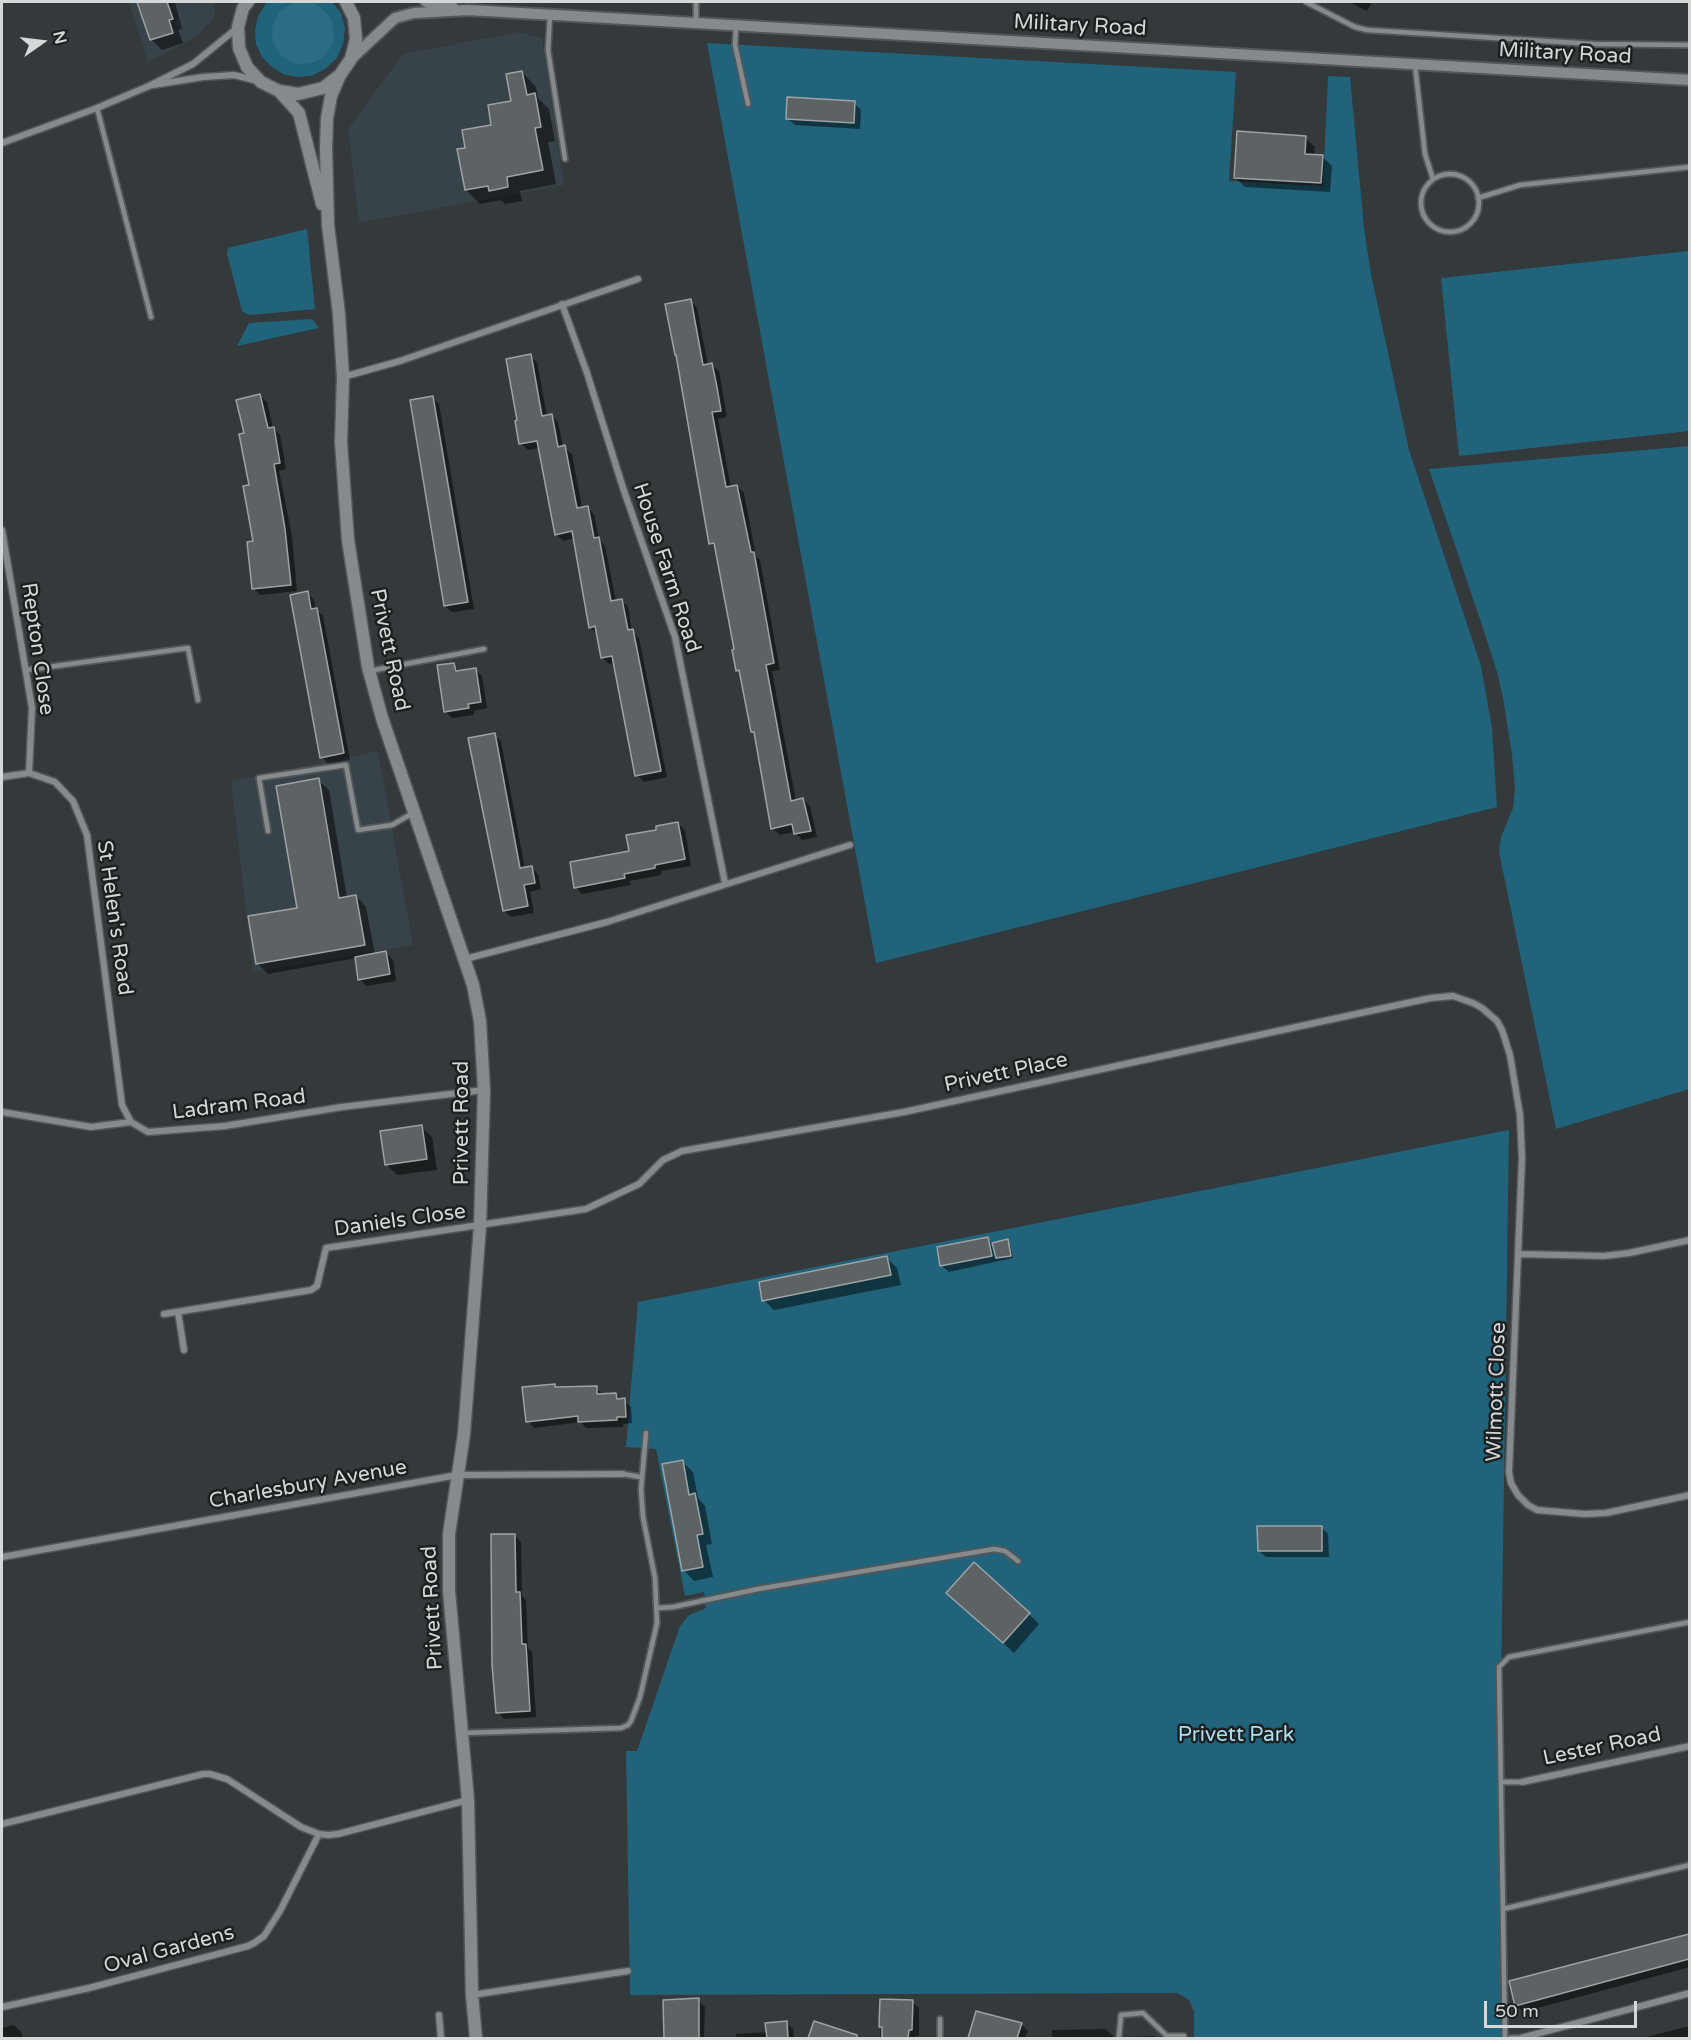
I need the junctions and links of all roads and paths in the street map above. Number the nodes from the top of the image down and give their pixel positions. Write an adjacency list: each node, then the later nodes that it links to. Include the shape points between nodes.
1 (248, 2): 6 (main road)
2 (346, 2): 13 (main road, via 354,18 356,39)
3 (426, 2): 7 (street, Military Road)
4 (696, 2): 9 (lane)
5 (1306, 2): 12 (lane, via 1367,30 1594,44)
6 (240, 7): 11 (main road)
7 (468, 10): 8 (street, Military Road); 13 (street, Military Road, via 395,18)
8 (549, 15): 9 (street, Military Road); 23 (lane, via 548,50)
9 (696, 22): 10 (street, Military Road)
10 (736, 26): 14 (street, Military Road); 20 (lane, via 735,45)
11 (238, 27): 17 (main road, via 239,48 247,67); 18 (street, via 193,64)
12 (1689, 45)
13 (351, 59): 15 (main road)
14 (1415, 64): 16 (street, Military Road); 25 (lane, via 1425,154)
15 (340, 75): 19 (main road, via 323,88 298,94); 27 (main road, Privett Road, via 327,117)
16 (1689, 80)
17 (261, 82): 18 (street, via 234,75); 19 (main road)
18 (149, 86): 21 (street)
19 (279, 91): 27 (main road, Privett Road, via 299,113)
20 (748, 104)
21 (97, 108): 22 (street); 30 (lane)
22 (2, 143)
23 (565, 159)
24 (1689, 167): 26 (lane, via 1520,185)
25 (1433, 179): 26 (lane, via 1441,175 1461,176 1469,181); 26 (lane, via 1420,204 1422,213 1443,231 1462,229 1469,224 1475,216)
26 (1478, 198)
27 (328, 225): 31 (main road, Privett Road)
28 (638, 279): 29 (street)
29 (562, 304): 31 (street, via 400,361); 42 (street, House Farm Road, via 675,637)
30 (152, 317)
31 (343, 376): 35 (main road, Privett Road, via 341,442 348,540)
32 (2, 530): 34 (street, Repton Close)
33 (484, 649): 35 (lane)
34 (26, 670): 36 (lane, via 188,648); 37 (street, Repton Close, via 32,708)
35 (369, 671): 39 (main road, Privett Road)
36 (198, 700)
37 (29, 773): 38 (street, St Helen's Road); 47 (street, St Helen's Road, via 56,783 73,801 87,835 122,1105)
38 (2, 777)
39 (413, 813): 40 (lane, via 392,825 358,830 345,765 259,777); 43 (main road, Privett Road)
40 (268, 831)
41 (850, 845): 42 (street)
42 (725, 883): 43 (street, via 607,922)
43 (464, 959): 45 (main road, Privett Road, via 480,1021)
44 (1512, 1067): 48 (street, Privett Place, via 1497,1021 1461,998 1443,996 904,1112 682,1151 663,1160 639,1184 593,1206); 50 (street, Wilmott Close, via 1521,1141)
45 (484, 1090): 47 (street, Ladram Road, via 225,1126 148,1132); 48 (main road, Privett Road)
46 (2, 1112): 47 (street, Ladram Road, via 91,1127)
47 (130, 1122)
48 (480, 1226): 51 (street, Daniels Close, via 326,1248 317,1286 311,1290); 56 (main road, Privett Road, via 464,1434)
49 (1689, 1240): 50 (street, via 1604,1256)
50 (1519, 1254): 58 (street, Wilmott Close, via 1509,1472 1518,1495 1537,1510 1584,1514)
51 (178, 1312): 52 (street, Daniels Close); 53 (street)
52 (164, 1314)
53 (184, 1350)
54 (646, 1433): 57 (lane)
55 (623, 1474): 56 (street, Charlesbury Avenue); 57 (lane)
56 (457, 1475): 59 (street, Charlesbury Avenue); 63 (main road, Privett Road, via 449,1534 449,1592)
57 (641, 1477): 61 (lane)
58 (1689, 1496)
59 (2, 1557)
60 (1018, 1561): 61 (lane, via 1005,1551 994,1549)
61 (658, 1608): 63 (lane, via 654,1642 635,1713 628,1725)
62 (1689, 1622): 65 (lane, via 1509,1657 1499,1667)
63 (462, 1733): 67 (main road, Privett Road)
64 (1689, 1746): 66 (street, Lester Road)
65 (1501, 1782): 66 (lane); 71 (lane)
66 (1522, 1782)
67 (468, 1800): 69 (street, via 338,1834); 74 (main road, Privett Road)
68 (2, 1824): 69 (street, via 191,1775 210,1774 234,1782)
69 (319, 1834): 75 (street, Oval Gardens, via 277,1917 254,1943 89,1989)
70 (1689, 1865): 71 (lane)
71 (1503, 1909): 83 (lane)
72 (628, 1971): 74 (street)
73 (1689, 1993): 85 (street)
74 (472, 1995): 81 (main road, Privett Road)
75 (2, 2007)
76 (439, 2015): 80 (street)
77 (940, 2019): 82 (lane)
78 (1119, 2036): 79 (lane, via 1121,2015 1143,2013 1167,2036)
79 (1184, 2036)
80 (441, 2038)
81 (476, 2038)
82 (940, 2038)
83 (1505, 2038)
84 (1510, 2038): 85 (lane)
85 (1521, 2038)

